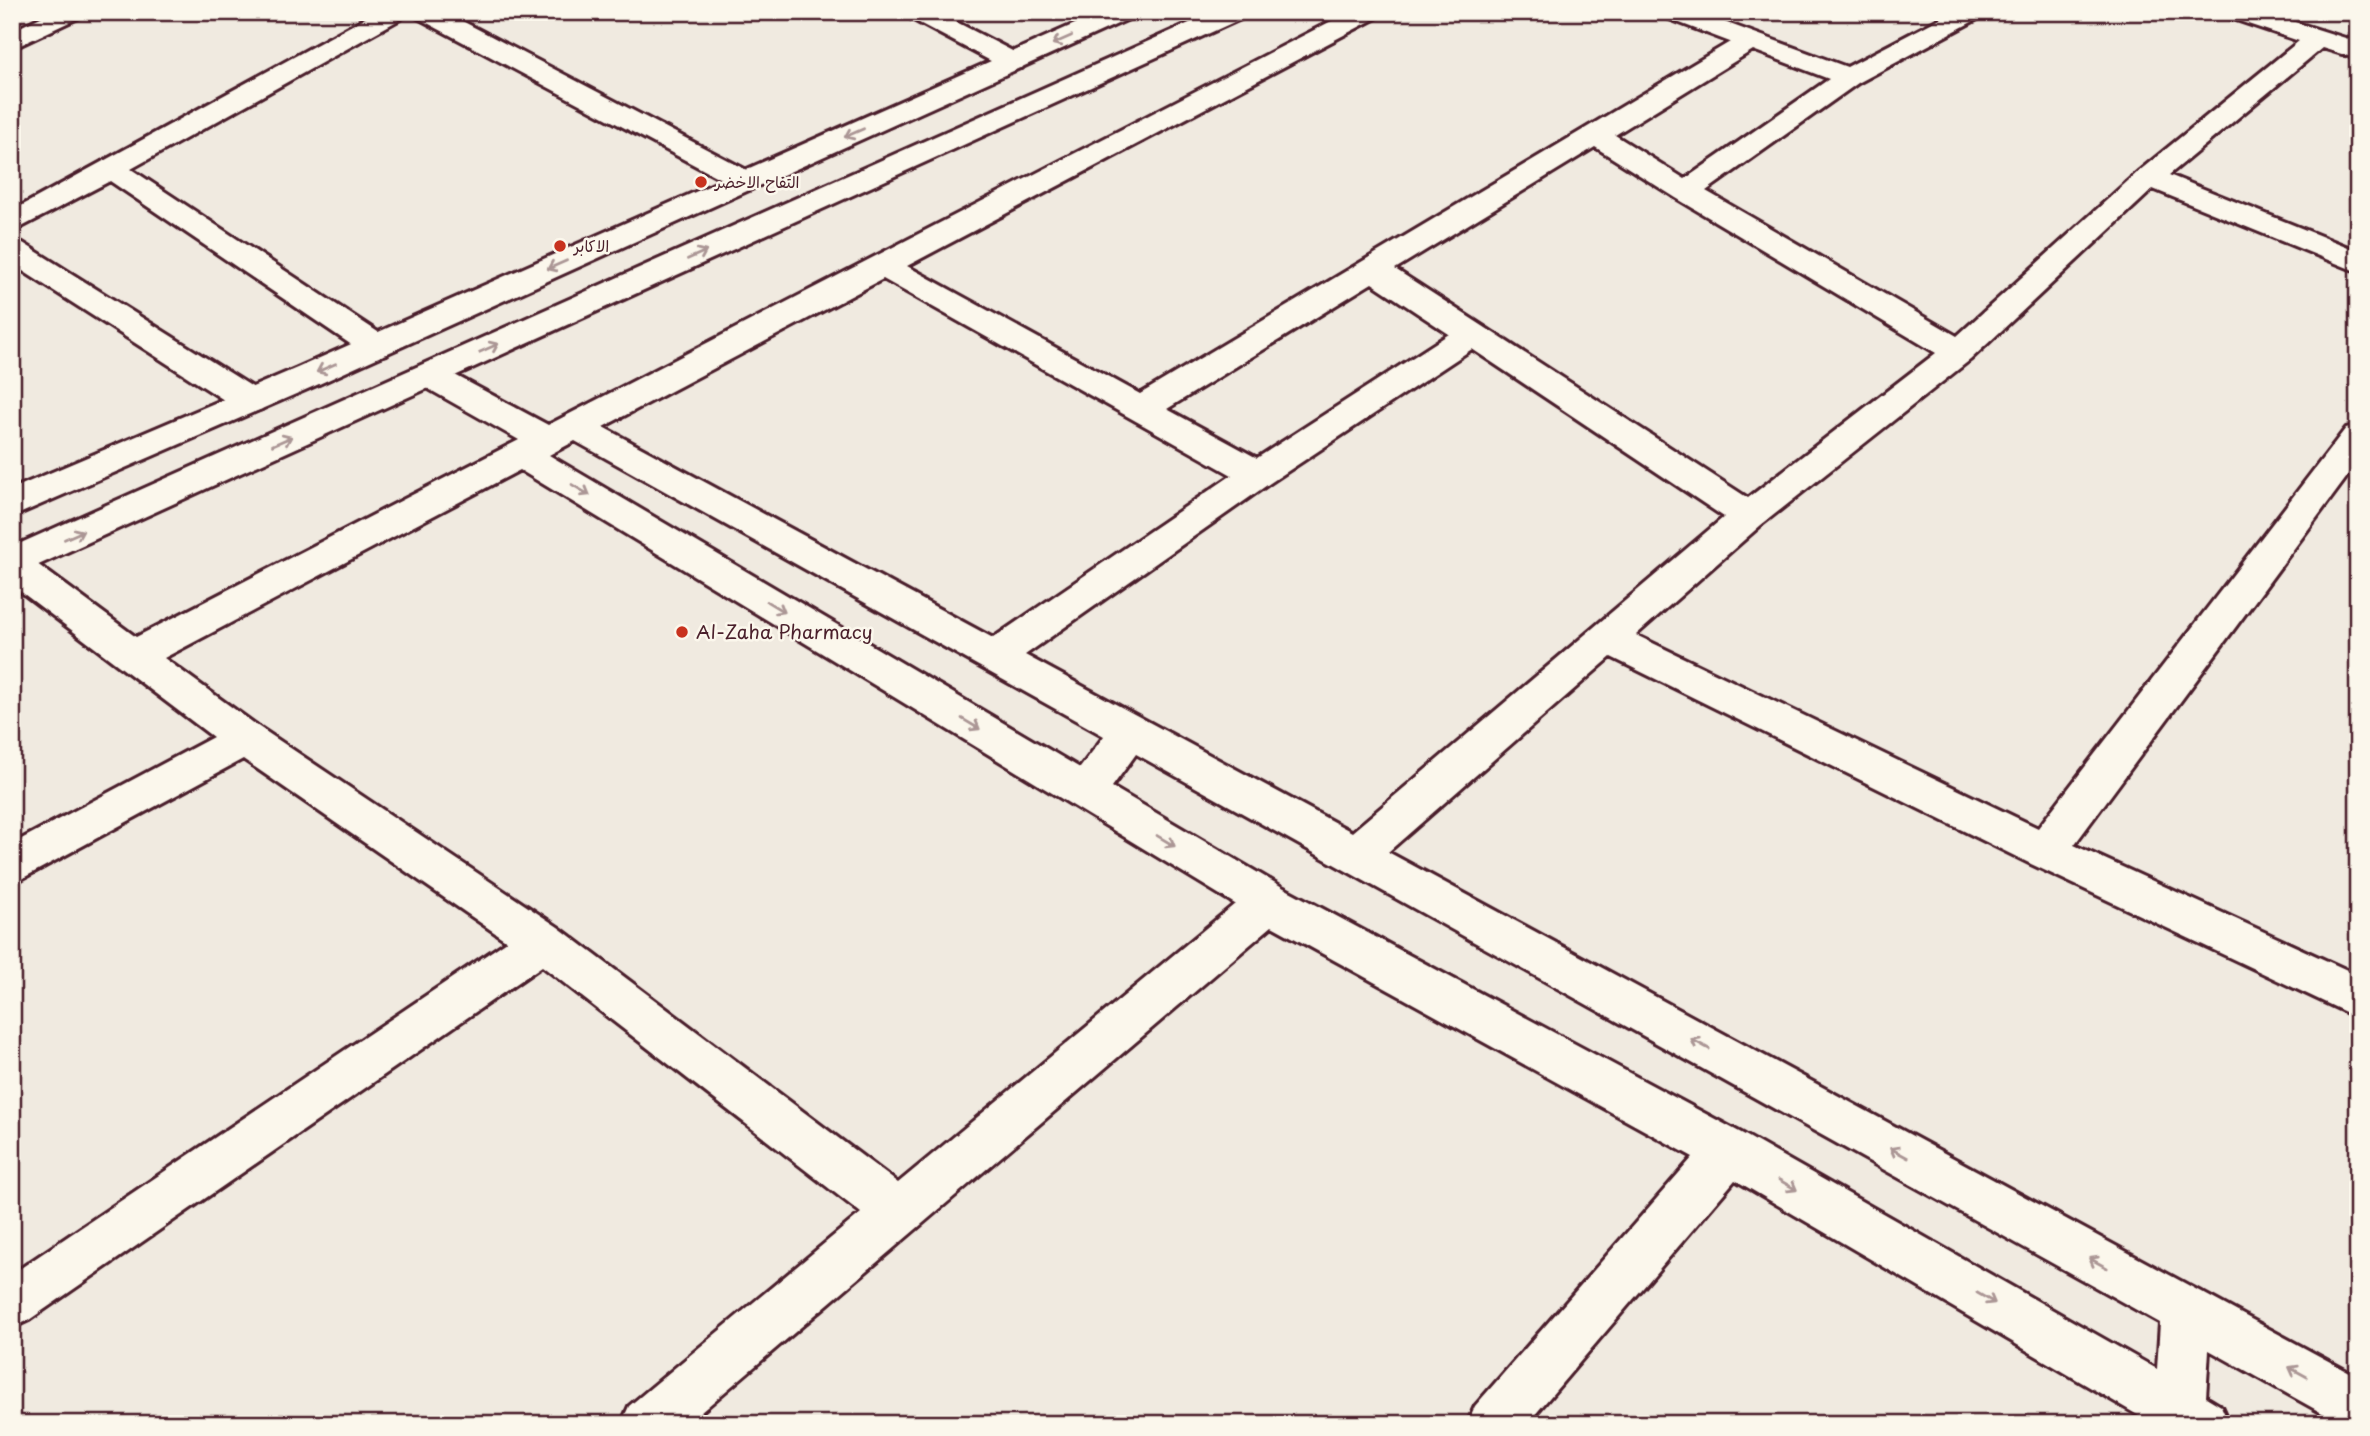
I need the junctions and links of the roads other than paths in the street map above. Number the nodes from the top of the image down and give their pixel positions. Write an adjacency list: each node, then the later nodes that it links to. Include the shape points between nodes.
1 (71, 12): 12 (street)
2 (396, 12): 18 (street)
3 (425, 12): 20 (street)
4 (916, 12): 15 (street)
5 (1124, 12): 15 (street, one-way to 15)
6 (1236, 12): 30 (street, one-way to 6)
7 (1369, 12): 25 (street)
8 (1673, 12): 13 (street)
9 (1972, 12): 16 (street)
10 (2236, 12): 11 (street)
11 (2318, 38): 14 (street); 19 (street)
12 (12, 41)
13 (1748, 42): 16 (street); 17 (street)
14 (2358, 51)
15 (1013, 62): 20 (street, one-way to 20)
16 (1849, 78): 21 (street)
17 (1596, 135): 21 (street); 26 (street)
18 (112, 169): 22 (street); 28 (street)
19 (2149, 177): 24 (street); 29 (street)
20 (746, 181): 28 (street, one-way to 28)
21 (1685, 192): 29 (street)
22 (12, 223)
23 (12, 250): 31 (street)
24 (2358, 262)
25 (883, 266): 32 (street); 33 (street)
26 (1371, 268): 27 (street); 32 (street)
27 (1470, 335): 35 (street); 37 (street)
28 (376, 346): 31 (street, one-way to 31)
29 (1959, 352): 37 (street)
30 (429, 375): 33 (street); 38 (street, one-way to 30)
31 (250, 401): 36 (street)
32 (1141, 409): 35 (street)
33 (549, 441): 40 (street); 41 (street); 44 (street, one-way to 44)
34 (2356, 441): 45 (street)
35 (1258, 474): 40 (street)
36 (12, 504)
37 (1749, 516): 39 (street)
38 (12, 564): 41 (street)
39 (1609, 639): 45 (street); 46 (street)
40 (996, 656): 42 (street)
41 (132, 657): 43 (street)
42 (1130, 732): 44 (street); 46 (street)
43 (245, 739): 47 (street); 49 (street)
44 (1085, 792): 48 (street, one-way to 48)
45 (2045, 851): 50 (street)
46 (1355, 855): 54 (street, one-way to 46)
47 (12, 865)
48 (1269, 902): 51 (street); 52 (street)
49 (543, 940): 52 (street); 53 (street)
50 (2358, 996)
51 (1729, 1151): 56 (street, one-way to 56); 58 (street)
52 (898, 1212): 57 (street)
53 (12, 1303)
54 (2186, 1311): 55 (street, one-way to 54); 56 (street)
55 (2358, 1405)
56 (2192, 1417)
57 (647, 1424)
58 (1493, 1424)

